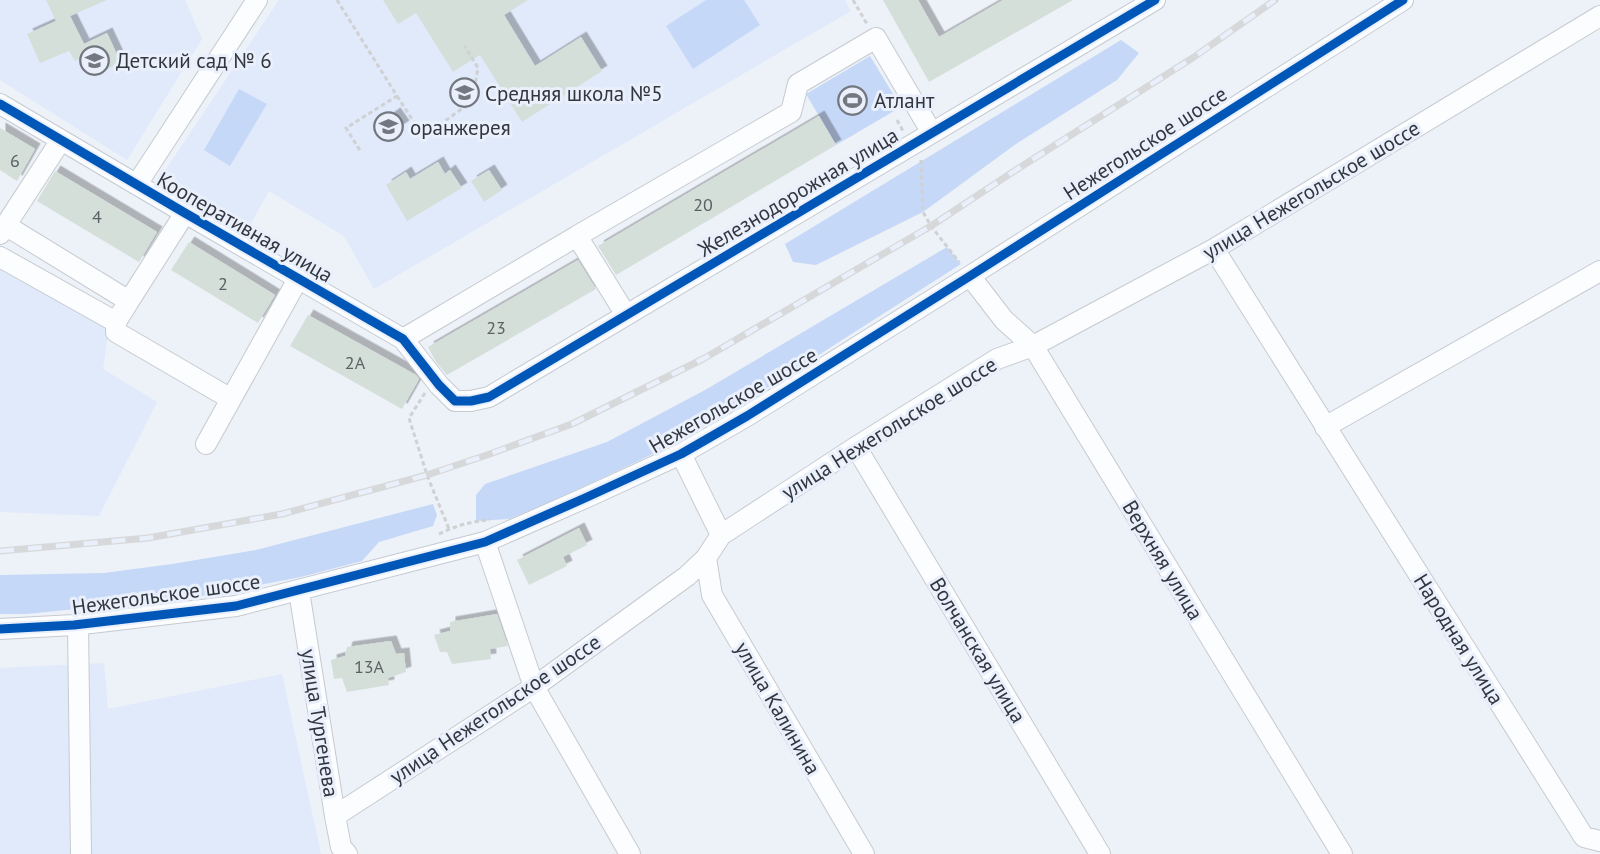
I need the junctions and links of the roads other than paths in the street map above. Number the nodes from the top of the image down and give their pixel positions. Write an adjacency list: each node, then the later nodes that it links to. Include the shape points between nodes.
1 (257, 0): 8 (street)
2 (1155, 0): 6 (street, Железнодорожная улица)
3 (1403, 0): 15 (street, Нежегольское шоссе)
4 (1600, 16): 12 (street, улица Нежегольское шоссе)
5 (0, 104): 7 (street, Кооперативная улица)
6 (932, 133): 11 (street, via 876,38 798,84 790,112); 18 (street, Железнодорожная улица)
7 (61, 140): 8 (street, Кооперативная улица); 10 (street)
8 (136, 184): 9 (street, Кооперативная улица)
9 (185, 213): 16 (street, Кооперативная улица); 17 (street)
10 (3, 230): 17 (street)
11 (577, 236): 18 (street); 20 (street)
12 (1214, 249): 21 (street, улица Нежегольское шоссе); 24 (street, Народная улица)
13 (0, 257): 19 (street)
14 (1600, 271): 24 (street)
15 (970, 276): 21 (street, Верхняя улица, via 1005,320); 27 (street, Нежегольское шоссе)
16 (298, 279): 20 (street, Кооперативная улица); 22 (street)
17 (129, 301): 19 (street)
18 (626, 315): 23 (street, Железнодорожная улица, via 489,396)
19 (117, 322): 22 (street, via 116,332)
20 (403, 339): 23 (street, Кооперативная улица)
21 (1033, 346): 26 (street, улица Нежегольское шоссе, via 997,359); 42 (street, Верхняя улица)
22 (231, 399): 25 (street)
23 (455, 401)
24 (1325, 427): 36 (street, Народная улица, via 1584,837)
25 (207, 444)
26 (856, 447): 28 (street, улица Нежегольское шоссе); 41 (street, Волчанская улица)
27 (681, 454): 28 (street); 29 (street, Нежегольское шоссе)
28 (721, 535): 30 (street, улица Нежегольское шоссе)
29 (485, 542): 31 (street, Нежегольское шоссе); 34 (street)
30 (706, 558): 34 (street, улица Нежегольское шоссе); 40 (street, улица Калинина, via 712,595)
31 (299, 591): 32 (street, Нежегольское шоссе, via 236,606); 35 (street, улица Тургенева)
32 (78, 624): 33 (street, Нежегольское шоссе); 37 (street)
33 (0, 629)
34 (534, 687): 35 (street, улица Нежегольское шоссе); 39 (street)
35 (335, 816): 38 (street, улица Тургенева, via 341,847)
36 (1600, 841)
37 (81, 854)
38 (347, 854)
39 (630, 854)
40 (864, 854)
41 (1100, 854)
42 (1342, 854)

